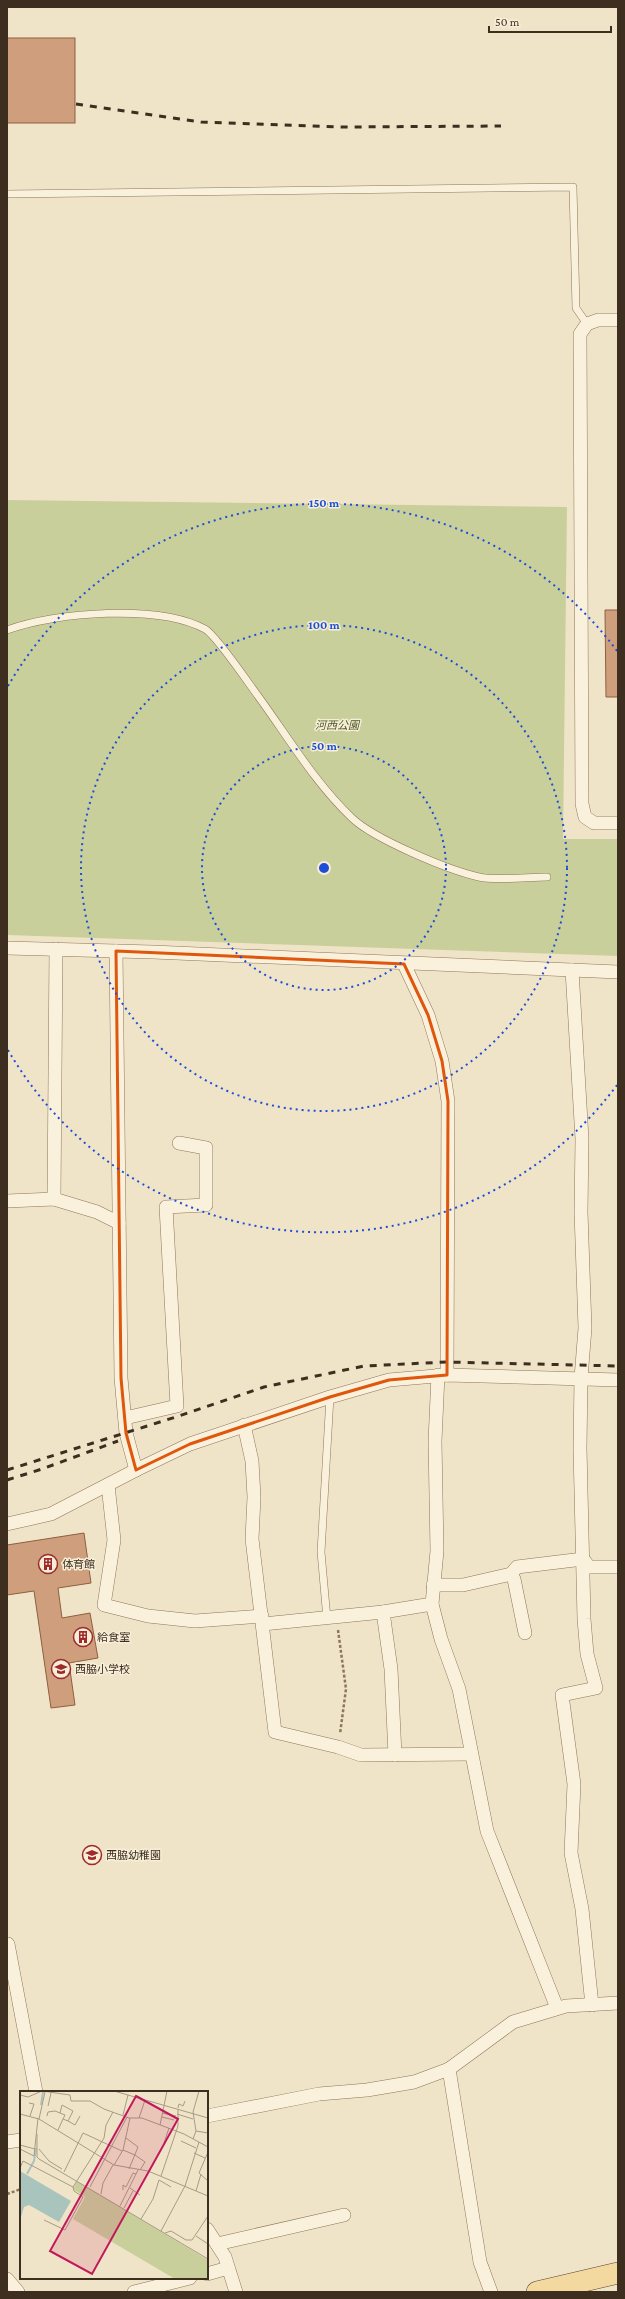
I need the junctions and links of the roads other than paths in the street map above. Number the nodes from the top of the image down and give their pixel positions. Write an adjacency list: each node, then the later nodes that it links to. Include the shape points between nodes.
1 (7, 194): 3 (lane, via 574,187 576,308)
2 (618, 320): 3 (street, via 598,320)
3 (586, 324): 5 (street, via 580,334 582,804 585,817 594,823)
4 (7, 630): 6 (lane, via 26,623 83,613 167,616 207,630 321,782 352,818 376,834 434,862 480,878)
5 (618, 823)
6 (547, 877)
7 (7, 948): 8 (street)
8 (56, 949): 9 (street); 14 (street)
9 (116, 951): 10 (street); 16 (street)
10 (404, 964): 11 (street); 17 (street, via 428,1015 442,1061 448,1100)
11 (572, 970): 12 (street); 18 (street, via 582,1139 585,1328)
12 (618, 972)
13 (179, 1143): 21 (street, via 206,1148 206,1205 166,1208 177,1406)
14 (54, 1199): 15 (street); 16 (street, via 97,1212)
15 (7, 1201)
16 (119, 1223): 21 (street, via 121,1378)
17 (442, 1375): 18 (street); 20 (street, via 389,1380); 29 (street, via 435,1441 437,1551)
18 (581, 1378): 19 (street); 26 (street)
19 (618, 1380)
20 (330, 1397): 22 (street); 32 (lane, via 321,1552)
21 (125, 1418): 23 (street, via 126,1433)
22 (244, 1425): 23 (street, via 190,1444); 33 (street, via 252,1461 252,1539)
23 (136, 1470): 24 (street)
24 (108, 1485): 25 (street, via 51,1514); 33 (street, via 114,1540 104,1605 148,1616 195,1621)
25 (7, 1524)
26 (583, 1559): 27 (street, via 589,1567); 28 (street, via 517,1567); 39 (street, via 587,1654 596,1688 562,1695 574,1784 570,1853 582,1909)
27 (618, 1567)
28 (512, 1574): 29 (street, via 463,1585); 34 (street)
29 (433, 1585): 30 (street)
30 (432, 1604): 31 (street); 35 (street, via 441,1639 459,1689)
31 (383, 1612): 32 (street); 36 (street, via 391,1669)
32 (332, 1618): 33 (street)
33 (262, 1620): 36 (street, via 275,1732 361,1755)
34 (525, 1632)
35 (471, 1754): 36 (street); 40 (street, via 487,1831)
36 (395, 1755)
37 (8, 1944): 42 (street)
38 (618, 2003): 39 (street)
39 (592, 2005): 40 (street)
40 (557, 2008): 41 (street, via 513,2022)
41 (449, 2069): 43 (street, via 414,2082 367,2090 319,2094); 57 (street, via 480,2262)
42 (36, 2091)
43 (208, 2116)
44 (20, 2140): 45 (street)
45 (7, 2142)
46 (344, 2215): 48 (street)
47 (208, 2231): 48 (street)
48 (216, 2244): 49 (street)
49 (228, 2268): 51 (street); 56 (street)
50 (618, 2273): 58 (main road)
51 (208, 2274)
52 (7, 2279): 54 (street)
53 (186, 2279): 55 (street)
54 (18, 2292)
55 (134, 2292)
56 (236, 2292)
57 (491, 2292)
58 (537, 2292)

